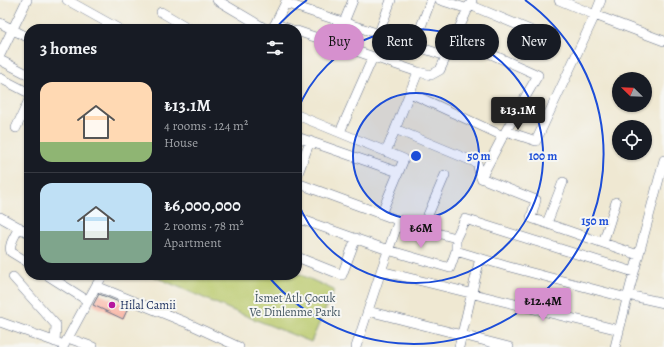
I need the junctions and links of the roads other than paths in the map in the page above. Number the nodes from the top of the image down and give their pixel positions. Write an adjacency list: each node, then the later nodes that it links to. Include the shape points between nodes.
1 (27, 0): 24 (street)
2 (218, 0): 18 (street)
3 (353, 0): 14 (street)
4 (391, 0): 20 (street)
5 (431, 0): 21 (street)
6 (440, 0): 11 (street)
7 (559, 0): 13 (street)
8 (601, 0): 13 (street)
9 (72, 1): 16 (street)
10 (286, 1): 14 (street); 19 (street)
11 (470, 5): 22 (street); 23 (street)
12 (162, 12): 17 (street)
13 (595, 15): 28 (street); 46 (street, via 536,141)
14 (344, 22): 25 (street)
15 (0, 23): 24 (street)
16 (111, 24)
17 (182, 24)
18 (258, 24)
19 (274, 24)
20 (382, 24)
21 (422, 24)
22 (461, 24)
23 (516, 24)
24 (12, 29): 27 (street); 29 (street)
25 (372, 31)
26 (302, 33): 30 (street)
27 (24, 35)
28 (664, 41)
29 (0, 55)
30 (372, 57)
31 (499, 58): 46 (street, via 538,75)
32 (372, 59): 45 (street)
33 (0, 60): 36 (street)
34 (382, 60): 37 (street)
35 (444, 60): 37 (street, via 440,70 431,75)
36 (24, 72)
37 (418, 72): 40 (street)
38 (0, 78): 39 (street)
39 (24, 90)
40 (410, 93): 44 (street); 46 (street)
41 (24, 111): 43 (street)
42 (302, 118): 45 (street)
43 (16, 128)
44 (395, 129): 49 (street); 54 (street, via 477,163)
45 (340, 132): 49 (street)
46 (504, 134): 54 (street)
47 (302, 139): 48 (street)
48 (310, 141): 51 (street); 52 (street)
49 (386, 152): 52 (street, via 404,159)
50 (664, 162): 71 (street)
51 (302, 163)
52 (398, 172): 58 (street)
53 (445, 175): 64 (street)
54 (481, 178): 62 (street, via 536,200 530,218)
55 (563, 182): 62 (street)
56 (302, 185): 58 (street)
57 (616, 202): 68 (street)
58 (381, 214): 61 (street)
59 (0, 217): 63 (street)
60 (302, 220): 66 (street)
61 (399, 220): 64 (street); 69 (street)
62 (547, 223): 68 (street)
63 (19, 228): 65 (street); 74 (street, via 10,250)
64 (422, 229): 67 (street)
65 (24, 230)
66 (356, 238): 69 (street); 73 (street, via 342,275)
67 (456, 238): 70 (street); 76 (street, via 465,220)
68 (603, 243): 71 (street)
69 (388, 250): 70 (street, via 450,268); 75 (street)
70 (456, 251): 72 (street)
71 (638, 255): 76 (street)
72 (480, 258): 81 (street); 82 (street)
73 (302, 259)
74 (24, 260)
75 (381, 271): 81 (street); 85 (street)
76 (634, 272): 82 (street)
77 (14, 277): 89 (street, via 56,325)
78 (55, 280): 83 (street)
79 (100, 280): 80 (street)
80 (96, 286): 83 (street); 92 (street)
81 (472, 293): 87 (street); 88 (street)
82 (627, 296): 84 (street); 87 (street)
83 (88, 301): 90 (street)
84 (664, 303)
85 (368, 311): 88 (street); 93 (street)
86 (0, 322): 89 (street)
87 (619, 330): 96 (street)
88 (462, 336): 94 (street); 95 (street)
89 (55, 342): 90 (street)
90 (65, 343): 91 (street)
91 (93, 347)
92 (239, 347)
93 (356, 347)
94 (459, 347)
95 (509, 347)
96 (615, 347)

